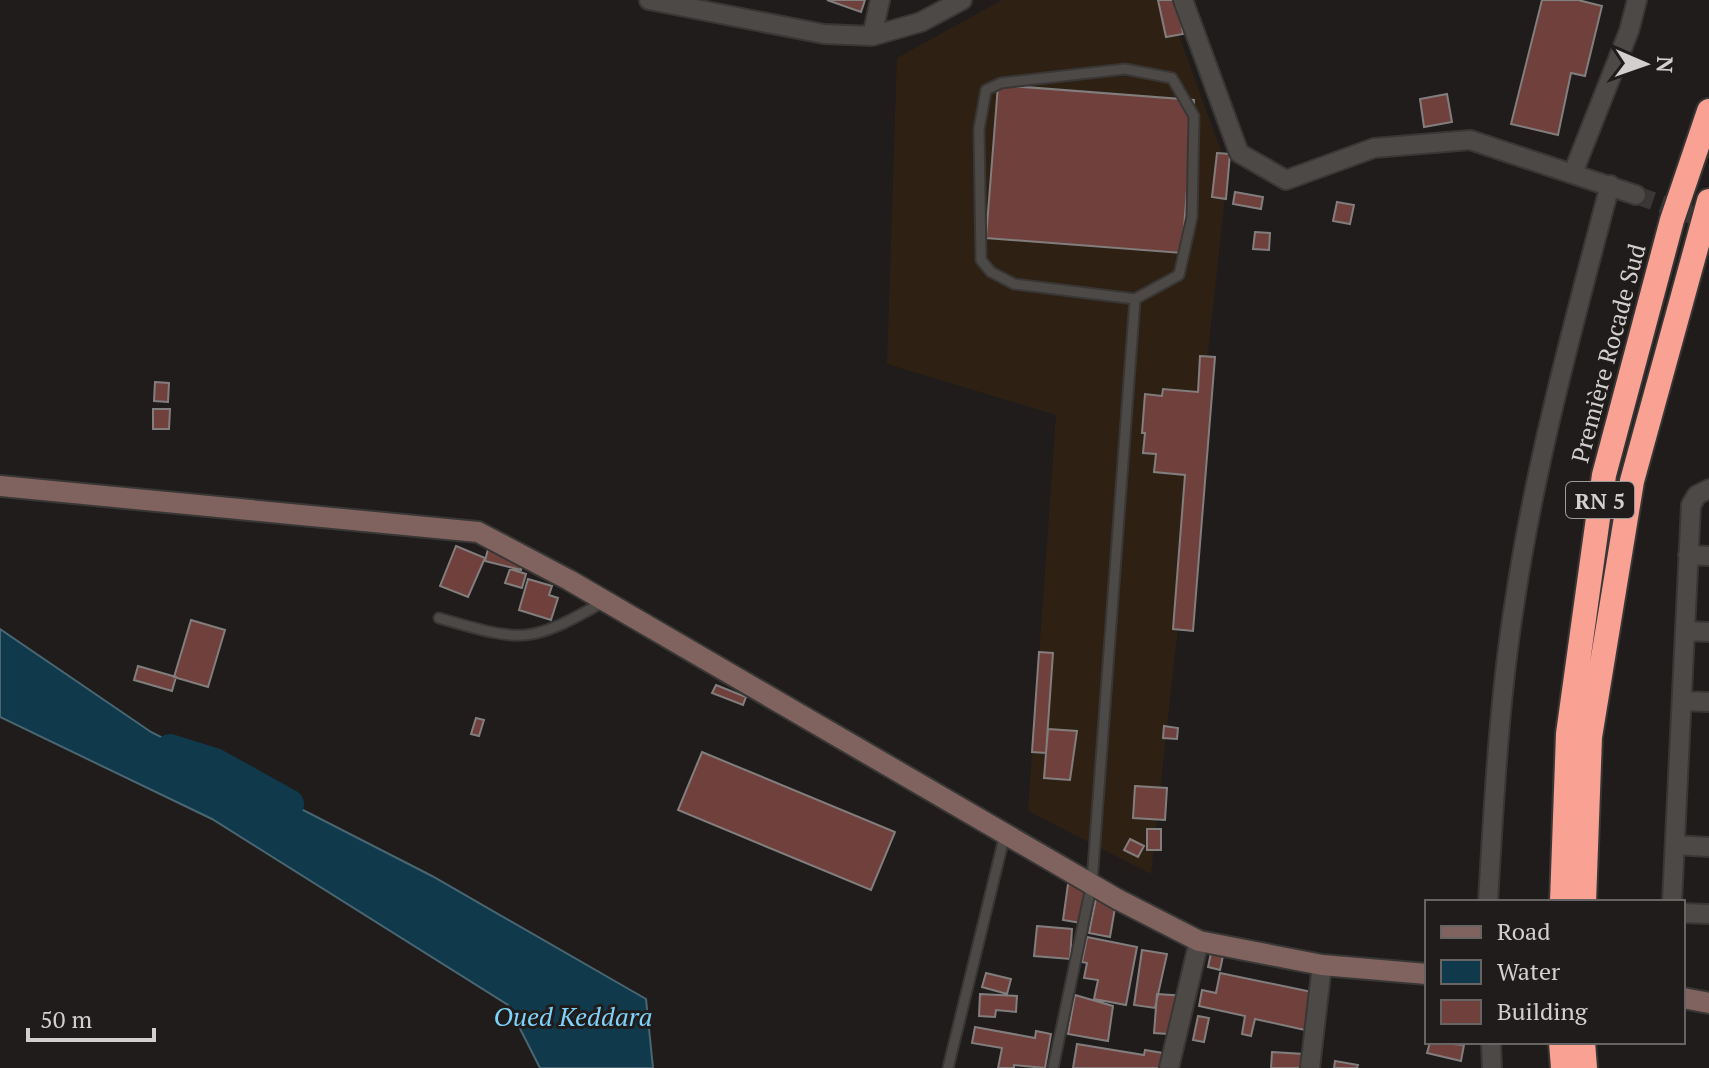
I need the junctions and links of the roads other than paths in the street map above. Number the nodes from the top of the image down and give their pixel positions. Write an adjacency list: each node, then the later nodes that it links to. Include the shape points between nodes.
1 (649, 0): 6 (street, via 824,34)
2 (880, 0): 6 (street)
3 (962, 0): 6 (street, via 921,22)
4 (1183, 0): 8 (street, via 1239,153 1286,180 1374,148 1470,140)
5 (1637, 0): 8 (street)
6 (872, 36)
7 (1709, 111): 28 (highway, Première Rocade Sud / RN 5, via 1672,220 1604,475 1568,734)
8 (1573, 173): 9 (street)
9 (1610, 185): 10 (street); 27 (street, via 1546,440 1515,600)
10 (1636, 195)
11 (1709, 201): 29 (highway, RN 5, via 1632,481 1590,737)
12 (1135, 299): 12 (lane, via 1014,284 981,260 979,129 986,90 1001,83 1125,69 1172,78 1194,116 1192,217 1179,275); 26 (lane)
13 (0, 486): 17 (main road, via 478,532)
14 (1709, 489): 15 (street, via 1691,505)
15 (1688, 555): 16 (street); 19 (street)
16 (1709, 556)
17 (606, 601): 18 (lane, via 553,630 509,638); 23 (main road)
18 (439, 618)
19 (1685, 631): 20 (street); 21 (street)
20 (1709, 632)
21 (1682, 701): 22 (street); 24 (street)
22 (1709, 702)
23 (1006, 833): 26 (main road); 41 (lane)
24 (1675, 845): 25 (street); 30 (street)
25 (1709, 847)
26 (1092, 882): 33 (main road); 42 (lane)
27 (1488, 900)
28 (1562, 900)
29 (1584, 900)
30 (1672, 900)
31 (1685, 913): 32 (street)
32 (1709, 914)
33 (1199, 941): 34 (main road); 43 (street)
34 (1322, 965): 35 (main road); 44 (street)
35 (1425, 974)
36 (1685, 998): 37 (main road)
37 (1709, 1003)
38 (1491, 1044): 45 (street)
39 (1561, 1044): 46 (highway)
40 (1583, 1044): 47 (highway)
41 (948, 1068)
42 (1053, 1068)
43 (1169, 1068)
44 (1310, 1068)
45 (1492, 1068)
46 (1563, 1068)
47 (1585, 1068)

